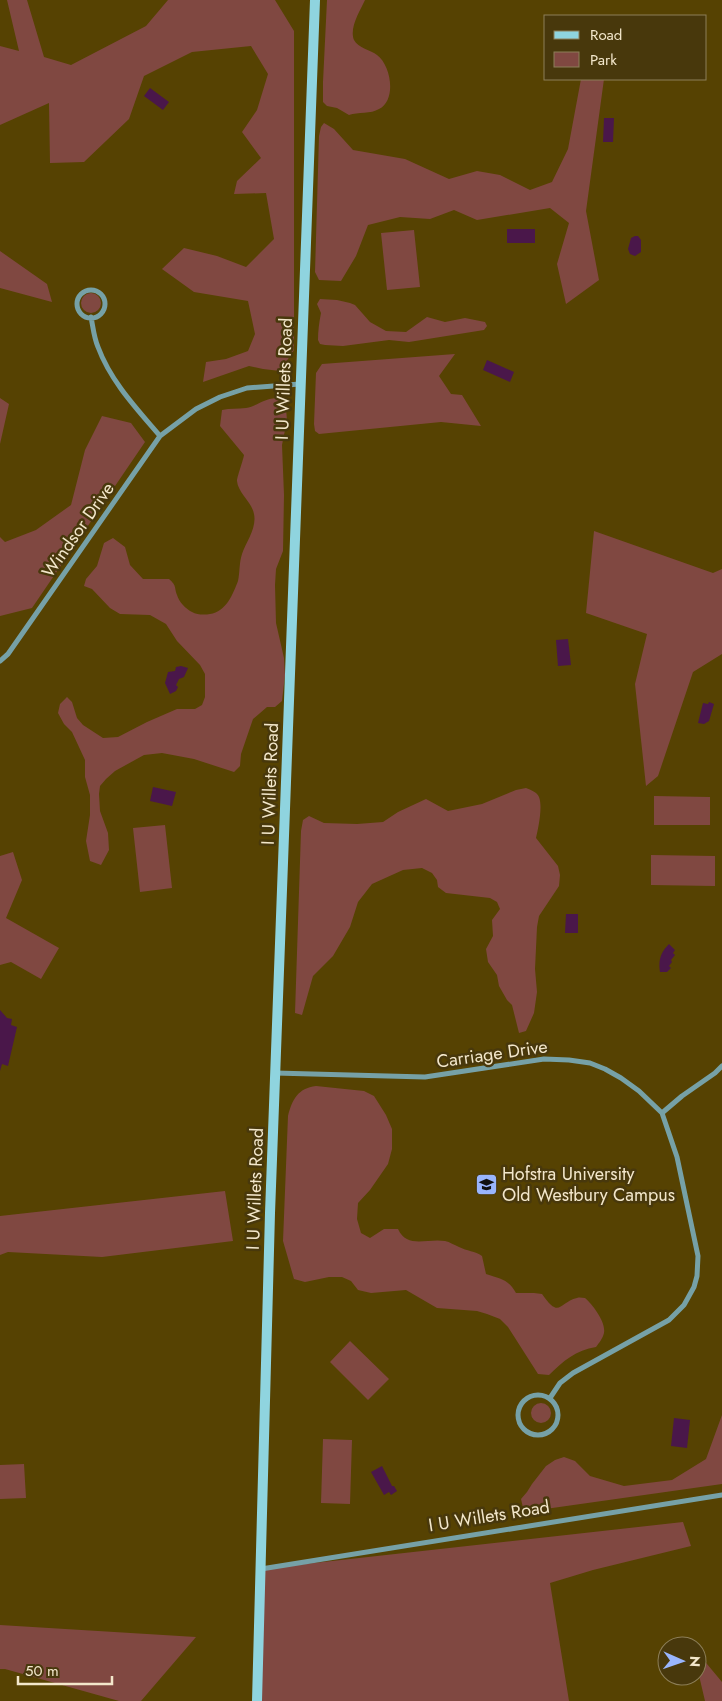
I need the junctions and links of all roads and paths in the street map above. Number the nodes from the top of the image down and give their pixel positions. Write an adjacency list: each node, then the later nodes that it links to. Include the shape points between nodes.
1 (315, 0): 3 (street, I U Willets Road)
2 (91, 317): 2 (street, via 101,313 104,305 103,296 91,290 83,292 77,302 81,314); 4 (street, via 98,348 113,378)
3 (300, 384): 4 (street, Windsor Drive, via 247,388 220,397 196,409); 7 (street, I U Willets Road)
4 (160, 436): 5 (street, Windsor Drive)
5 (0, 661)
6 (722, 1066): 8 (street)
7 (275, 1072): 8 (street, Carriage Drive, via 425,1077 544,1059 569,1060 590,1063 621,1078); 11 (street, I U Willets Road)
8 (662, 1113): 9 (street, Carriage Drive, via 677,1156 698,1256 694,1287 684,1305 669,1320 573,1373 560,1383)
9 (550, 1398): 9 (street, via 535,1394 518,1407 519,1423 526,1431 542,1435 555,1426 558,1411)
10 (722, 1495): 11 (street, I U Willets Road)
11 (260, 1569): 12 (street, I U Willets Road)
12 (257, 1701)

